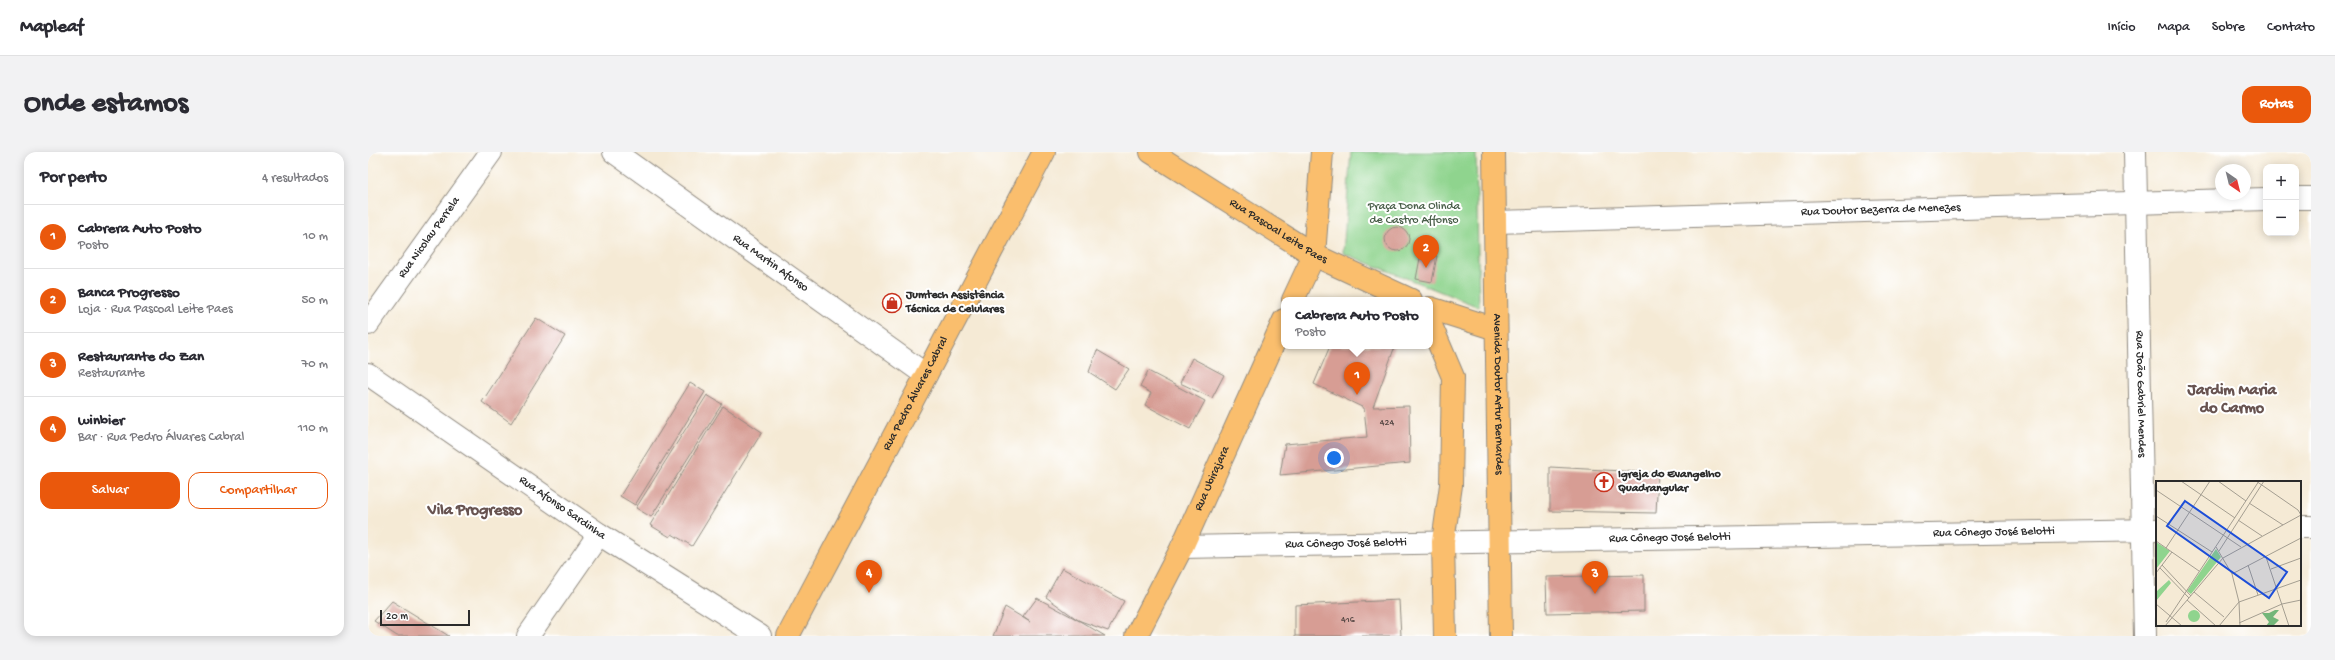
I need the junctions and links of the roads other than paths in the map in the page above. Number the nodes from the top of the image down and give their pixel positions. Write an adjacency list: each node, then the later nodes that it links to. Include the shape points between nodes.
1 (491, 152): 17 (street, Rua Nicolau Perrela)
2 (614, 152): 22 (street, Rua Martin Afonso)
3 (1044, 152): 22 (main road, Rua Pedro Álvares Cabral)
4 (1151, 152): 13 (main road, Rua Pascoal Leite Paes)
5 (1322, 152): 13 (main road)
6 (1494, 152): 12 (main road, Avenida Doutor Artur Bernardes)
7 (2135, 152): 11 (street, Rua João Gabriel Mendes)
8 (2299, 198): 9 (street)
9 (2311, 198)
10 (2263, 199): 11 (street, Rua Doutor Bezerra de Menezes)
11 (2136, 203): 12 (street, Rua Doutor Bezerra de Menezes); 23 (street, Rua João Gabriel Mendes)
12 (1495, 222): 19 (main road, Avenida Doutor Artur Bernardes)
13 (1314, 255): 14 (main road); 15 (main road, Rua Pascoal Leite Paes)
14 (1294, 297)
15 (1405, 297)
16 (1433, 309): 19 (main road)
17 (368, 324)
18 (1281, 327): 27 (main road, Rua Ubirajara)
19 (1496, 329): 25 (main road, Avenida Doutor Artur Bernardes)
20 (1433, 330): 26 (main road, via 1453,377 1451,485)
21 (368, 374): 24 (street, Rua Afonso Sardinha)
22 (926, 376): 30 (main road, Rua Pedro Álvares Cabral)
23 (2150, 530): 25 (street, Rua Cônego José Belotti); 34 (street, Rua João Gabriel Mendes)
24 (599, 534): 28 (street); 29 (street, Rua Afonso Sardinha)
25 (1500, 541): 26 (street, Rua Cônego José Belotti); 33 (main road, Avenida Doutor Artur Bernardes)
26 (1443, 542): 27 (street, Rua Cônego José Belotti); 32 (main road)
27 (1182, 547): 31 (main road, Rua Ubirajara)
28 (528, 636)
29 (760, 636)
30 (788, 636)
31 (1136, 636)
32 (1445, 636)
33 (1501, 636)
34 (2145, 636)

